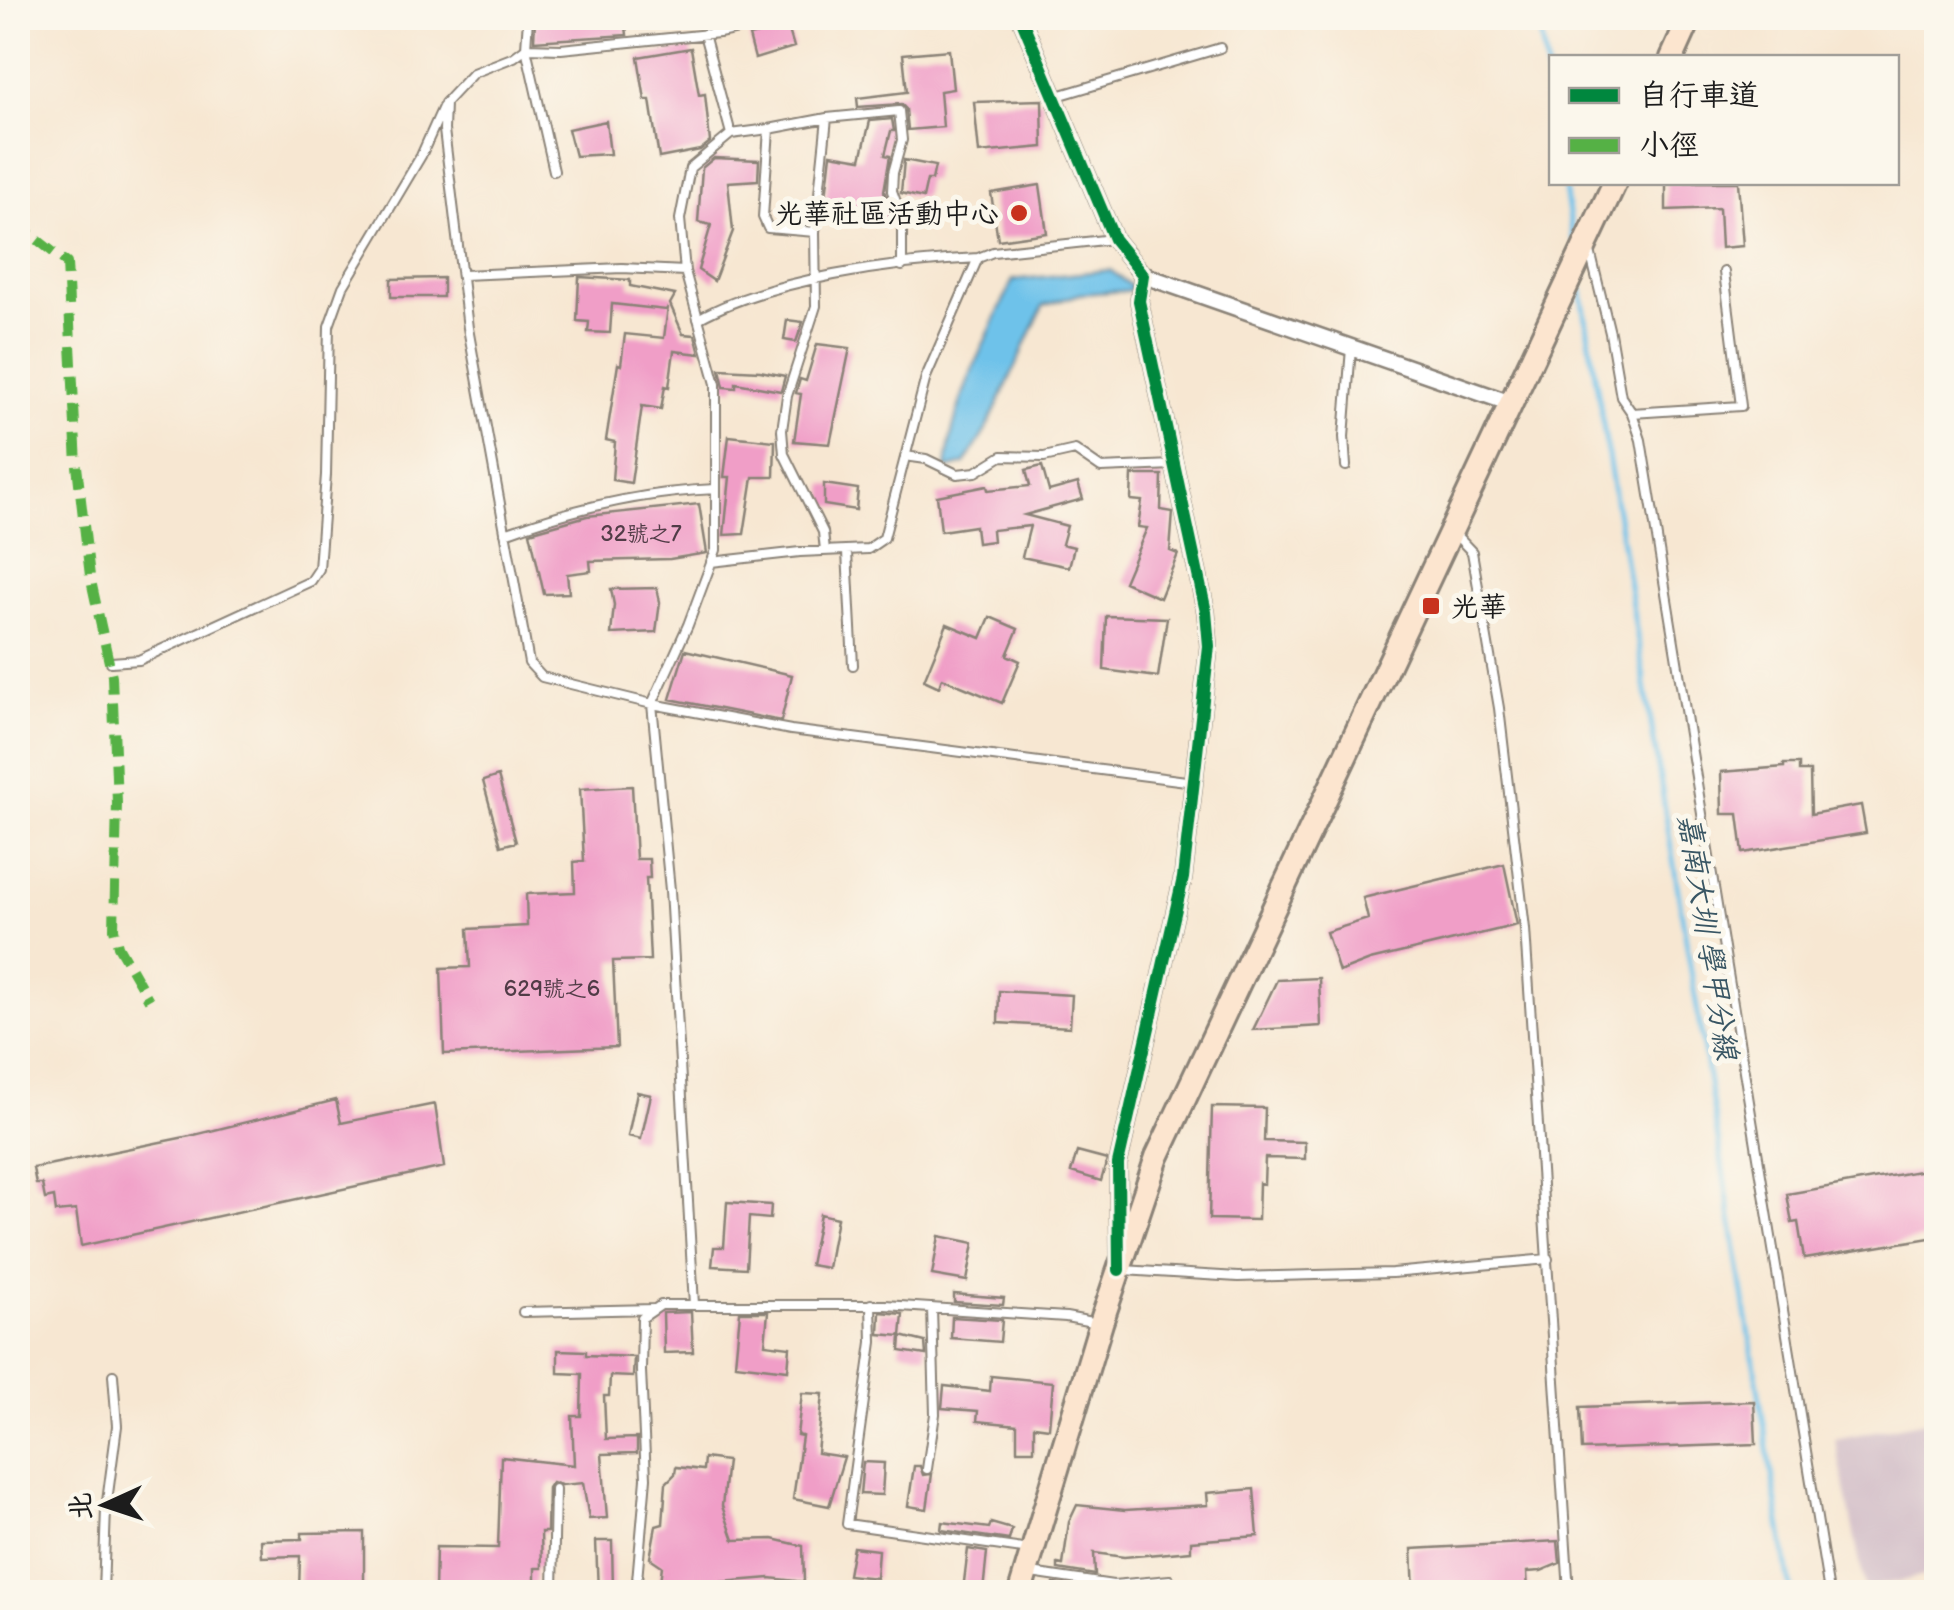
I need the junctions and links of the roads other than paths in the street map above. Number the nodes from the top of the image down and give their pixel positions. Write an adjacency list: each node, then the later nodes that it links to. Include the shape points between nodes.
1 (528, 18): 6 (lane)
2 (792, 18): 5 (lane)
3 (1021, 18): 9 (street)
4 (1690, 18): 8 (main road)
5 (704, 34): 6 (lane); 13 (lane)
6 (526, 48): 10 (lane, via 473,73); 14 (lane)
7 (1220, 48): 9 (lane)
8 (1673, 55)
9 (1054, 97): 17 (street)
10 (445, 102): 23 (lane); 39 (lane, via 328,326 319,570 311,581 139,660)
11 (827, 118): 12 (lane); 16 (lane); 20 (lane, via 899,111 902,140 892,191 902,218)
12 (769, 129): 13 (lane); 16 (lane, via 763,216 768,228)
13 (731, 134): 21 (lane, via 690,168 680,220)
14 (554, 171)
15 (1614, 185): 18 (main road)
16 (815, 232): 25 (lane)
17 (1114, 239): 19 (lane); 24 (street)
18 (1588, 242): 28 (main road); 29 (lane, via 1621,397)
19 (978, 258): 20 (lane); 30 (lane, via 926,377)
20 (902, 266): 25 (lane)
21 (685, 271): 23 (lane); 26 (lane)
22 (1724, 272): 29 (lane, via 1741,406)
23 (463, 275): 35 (lane)
24 (1143, 275): 27 (street); 31 (street, via 1139,301)
25 (818, 278): 26 (lane); 36 (lane, via 782,430 784,454 823,532)
26 (698, 319): 33 (lane, via 716,384)
27 (1351, 348): 28 (street); 32 (lane)
28 (1510, 403): 34 (main road)
29 (1632, 413): 60 (lane)
30 (906, 456): 31 (lane, via 957,474 976,472 1002,456 1075,450 1102,468); 37 (lane, via 884,538)
31 (1174, 465): 42 (street, via 1209,646)
32 (1346, 466)
33 (716, 489): 35 (lane, via 620,499); 38 (lane)
34 (1450, 528): 43 (lane, via 1472,552 1499,708 1526,929); 44 (main road, via 1157,1157)
35 (505, 533): 41 (lane, via 529,663 542,677)
36 (824, 551): 37 (lane); 38 (lane)
37 (847, 552): 40 (lane)
38 (711, 562): 41 (lane)
39 (111, 662)
40 (853, 664)
41 (652, 704): 42 (lane, via 792,730); 46 (lane)
42 (1194, 782): 44 (street, via 1183,878 1118,1164)
43 (1548, 1258): 44 (lane, via 1392,1273 1238,1277); 59 (lane)
44 (1119, 1270): 50 (main road)
45 (871, 1304): 46 (lane); 47 (lane); 54 (lane, via 872,1342 847,1524)
46 (694, 1305): 48 (lane)
47 (932, 1308): 50 (lane); 52 (lane, via 935,1414)
48 (656, 1309): 49 (lane); 58 (lane, via 642,1318 646,1478)
49 (523, 1312)
50 (1101, 1323): 54 (main road)
51 (114, 1375): 56 (lane, via 117,1426)
52 (927, 1468)
53 (554, 1489): 57 (lane)
54 (1027, 1572): 55 (lane, via 1113,1585)
55 (1170, 1580)
56 (104, 1592)
57 (553, 1592)
58 (636, 1592)
59 (1569, 1592)
60 (1829, 1592)

